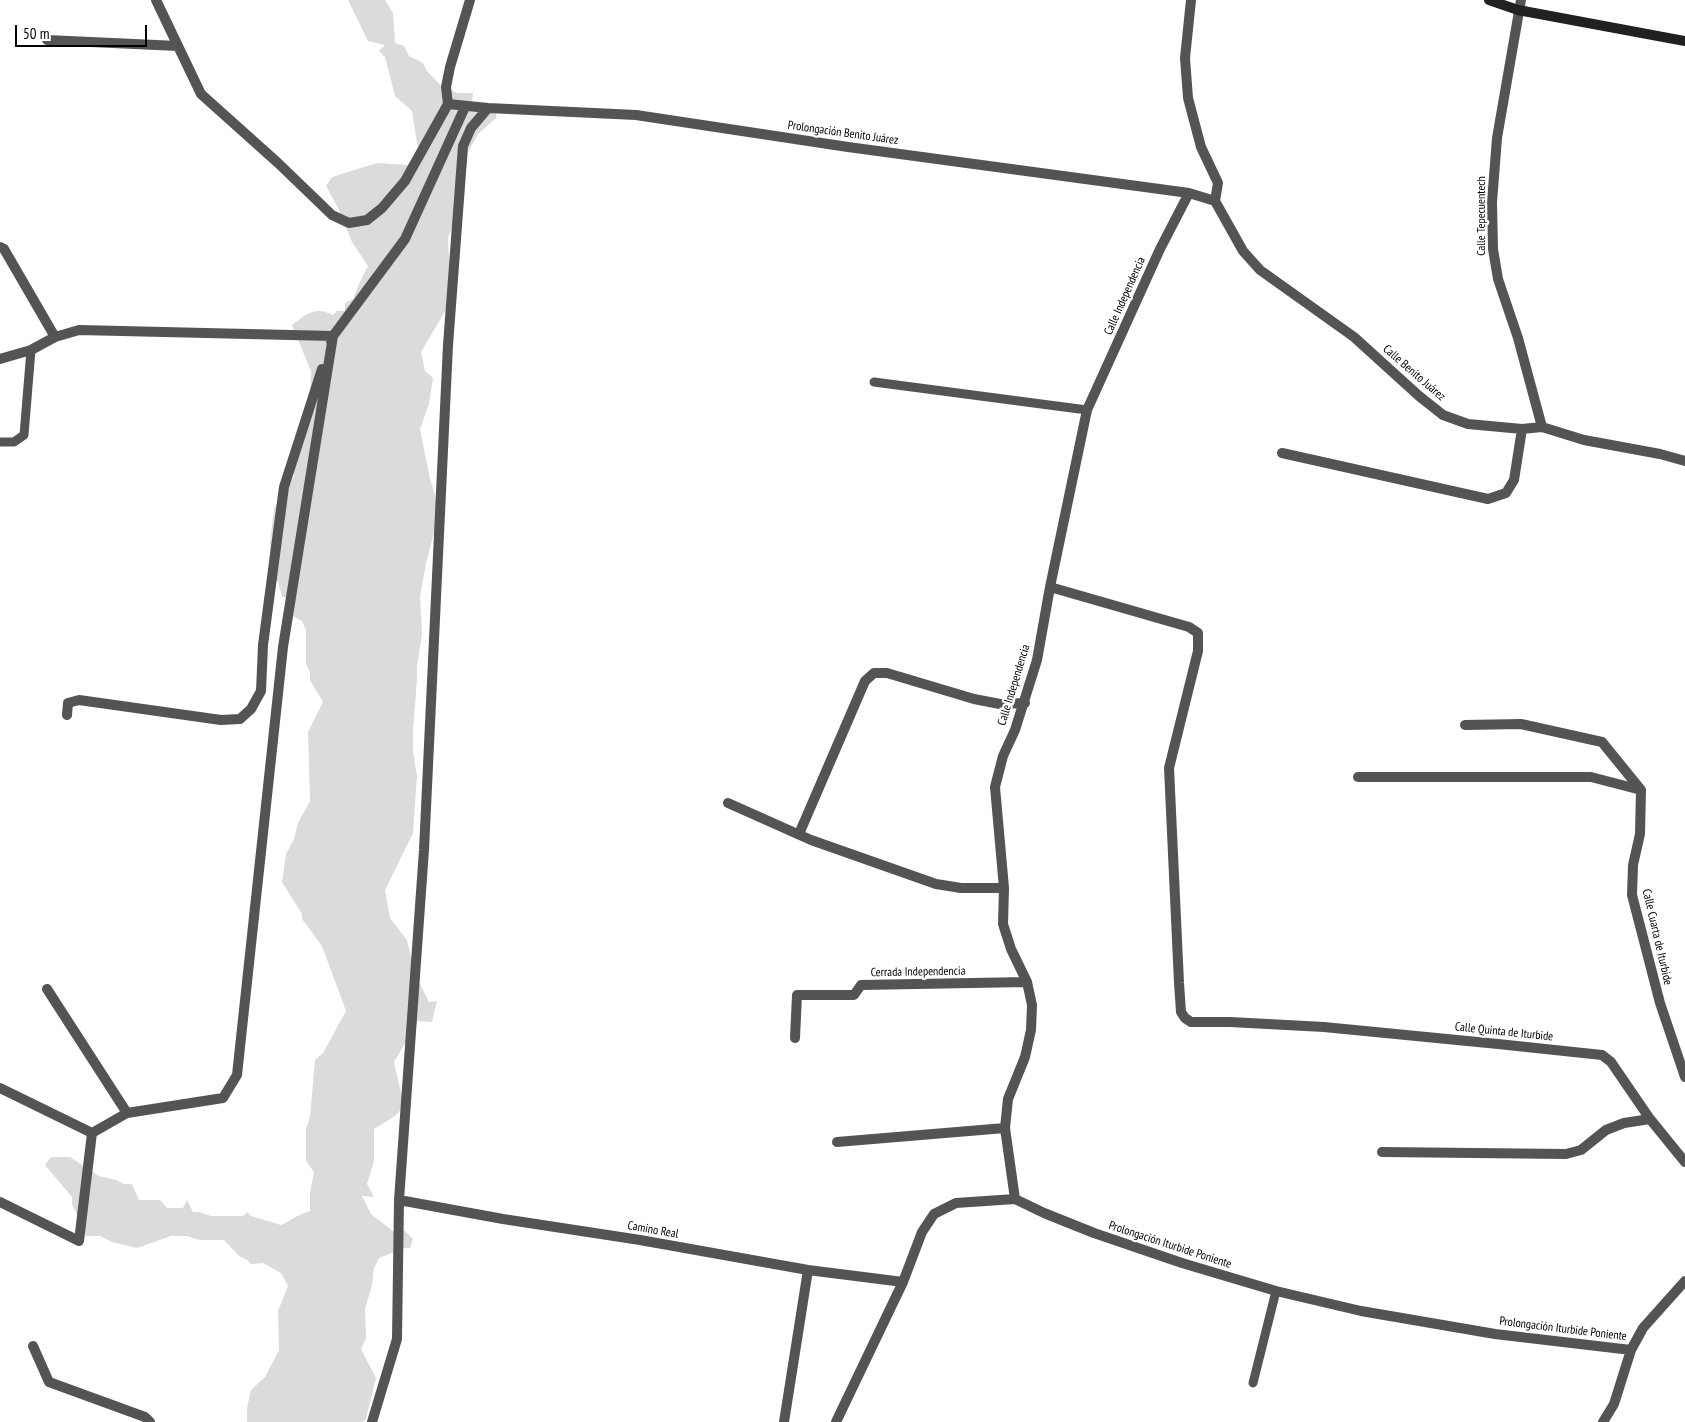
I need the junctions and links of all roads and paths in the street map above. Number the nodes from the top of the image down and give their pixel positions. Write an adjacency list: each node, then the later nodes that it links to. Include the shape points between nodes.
1 (156, 0): 8 (street)
2 (470, 0): 9 (street, via 450,67 446,87)
3 (1191, 0): 13 (street, via 1185,58 1188,98 1201,147 1218,183)
4 (1489, 0): 5 (main road)
5 (1520, 5): 7 (main road); 21 (street, Calle Tepecuentech, via 1496,138 1493,249 1498,279)
6 (47, 40): 8 (street)
7 (1685, 41)
8 (178, 46): 9 (street, via 200,94 332,216 349,223 367,220 405,181)
9 (448, 104): 10 (street, Prolongación Benito Juárez)
10 (465, 107): 11 (street, Prolongación Benito Juárez); 15 (street, via 405,239)
11 (488, 108): 12 (street, Prolongación Benito Juárez, via 636,115); 48 (street, via 471,128 463,146 448,344 424,850)
12 (1189, 193): 13 (street, Prolongación Benito Juárez); 20 (street, Calle Independencia)
13 (1215, 200): 22 (street, Calle Benito Juárez, via 1243,251 1260,270 1354,337 1443,414 1468,424)
14 (0, 247): 16 (street)
15 (333, 336): 16 (street, via 79,330); 28 (street, via 284,487 263,645 261,691 251,709 240,719 221,720 79,700 68,703); 40 (street, via 283,647 237,1075 223,1098)
16 (55, 337): 17 (street)
17 (31, 350): 18 (street); 23 (lane, via 24,435 14,442)
18 (0, 359)
19 (874, 382): 20 (lane)
20 (1087, 410): 26 (street, Calle Independencia)
21 (1542, 427): 22 (street, Calle Benito Juárez); 25 (street, Calle Benito Juárez, via 1584,440)
22 (1522, 429): 24 (street, via 1514,480 1506,493 1488,499)
23 (0, 442)
24 (1282, 453)
25 (1685, 461)
26 (1050, 587): 27 (street, Calle Independencia, via 1037,660); 41 (street, Calle Quinta de Iturbide, via 1189,627 1198,633 1198,651 1169,768 1179,983 1181,1012 1185,1018 1191,1022 1324,1028 1602,1055 1611,1062)
27 (1024, 703): 33 (street, via 1000,704 974,699 887,673 874,673 866,681); 34 (street, Calle Independencia, via 1003,756 995,787)
28 (67, 715)
29 (1465, 725): 31 (street, via 1521,724 1602,742)
30 (1358, 777): 31 (street, via 1591,778)
31 (1641, 790): 38 (street, Calle Cuarta de Iturbide, via 1640,834 1633,865 1632,896 1660,1003)
32 (728, 803): 33 (street)
33 (799, 834): 34 (street, via 936,884 961,888)
34 (1004, 888): 35 (street, Calle Independencia, via 1003,924)
35 (1027, 982): 37 (street, Cerrada Independencia, via 861,985 854,995 797,995); 42 (street, Calle Independencia, via 1032,1005 1031,1030 1025,1057 1008,1099)
36 (47, 988): 40 (street)
37 (795, 1038)
38 (1685, 1077)
39 (0, 1088): 43 (street)
40 (127, 1113): 43 (street)
41 (1650, 1119): 45 (street, via 1606,1130 1581,1150 1566,1154); 46 (street, Calle Quinta de Iturbide)
42 (1005, 1128): 44 (street); 47 (street, Calle Independencia)
43 (92, 1133): 49 (street, via 79,1242)
44 (837, 1142)
45 (1382, 1152)
46 (1685, 1162)
47 (1015, 1199): 52 (street, Prolongación Iturbide Poniente, via 956,1203 934,1214 922,1232); 53 (street, Prolongación Iturbide Poniente, via 1103,1236)
48 (399, 1200): 50 (street, Camino Real); 58 (street, via 397,1339)
49 (0, 1202)
50 (808, 1270): 52 (street, Camino Real); 59 (street)
51 (1685, 1281): 55 (street, via 1643,1328)
52 (903, 1282): 60 (street, Prolongación Iturbide Poniente)
53 (1276, 1291): 55 (street, Prolongación Iturbide Poniente, via 1361,1311 1485,1332); 56 (lane)
54 (33, 1346): 57 (street, via 49,1382 146,1417)
55 (1631, 1350): 61 (street, via 1614,1404)
56 (1253, 1382)
57 (150, 1422)
58 (372, 1422)
59 (784, 1422)
60 (836, 1422)
61 (1603, 1422)

